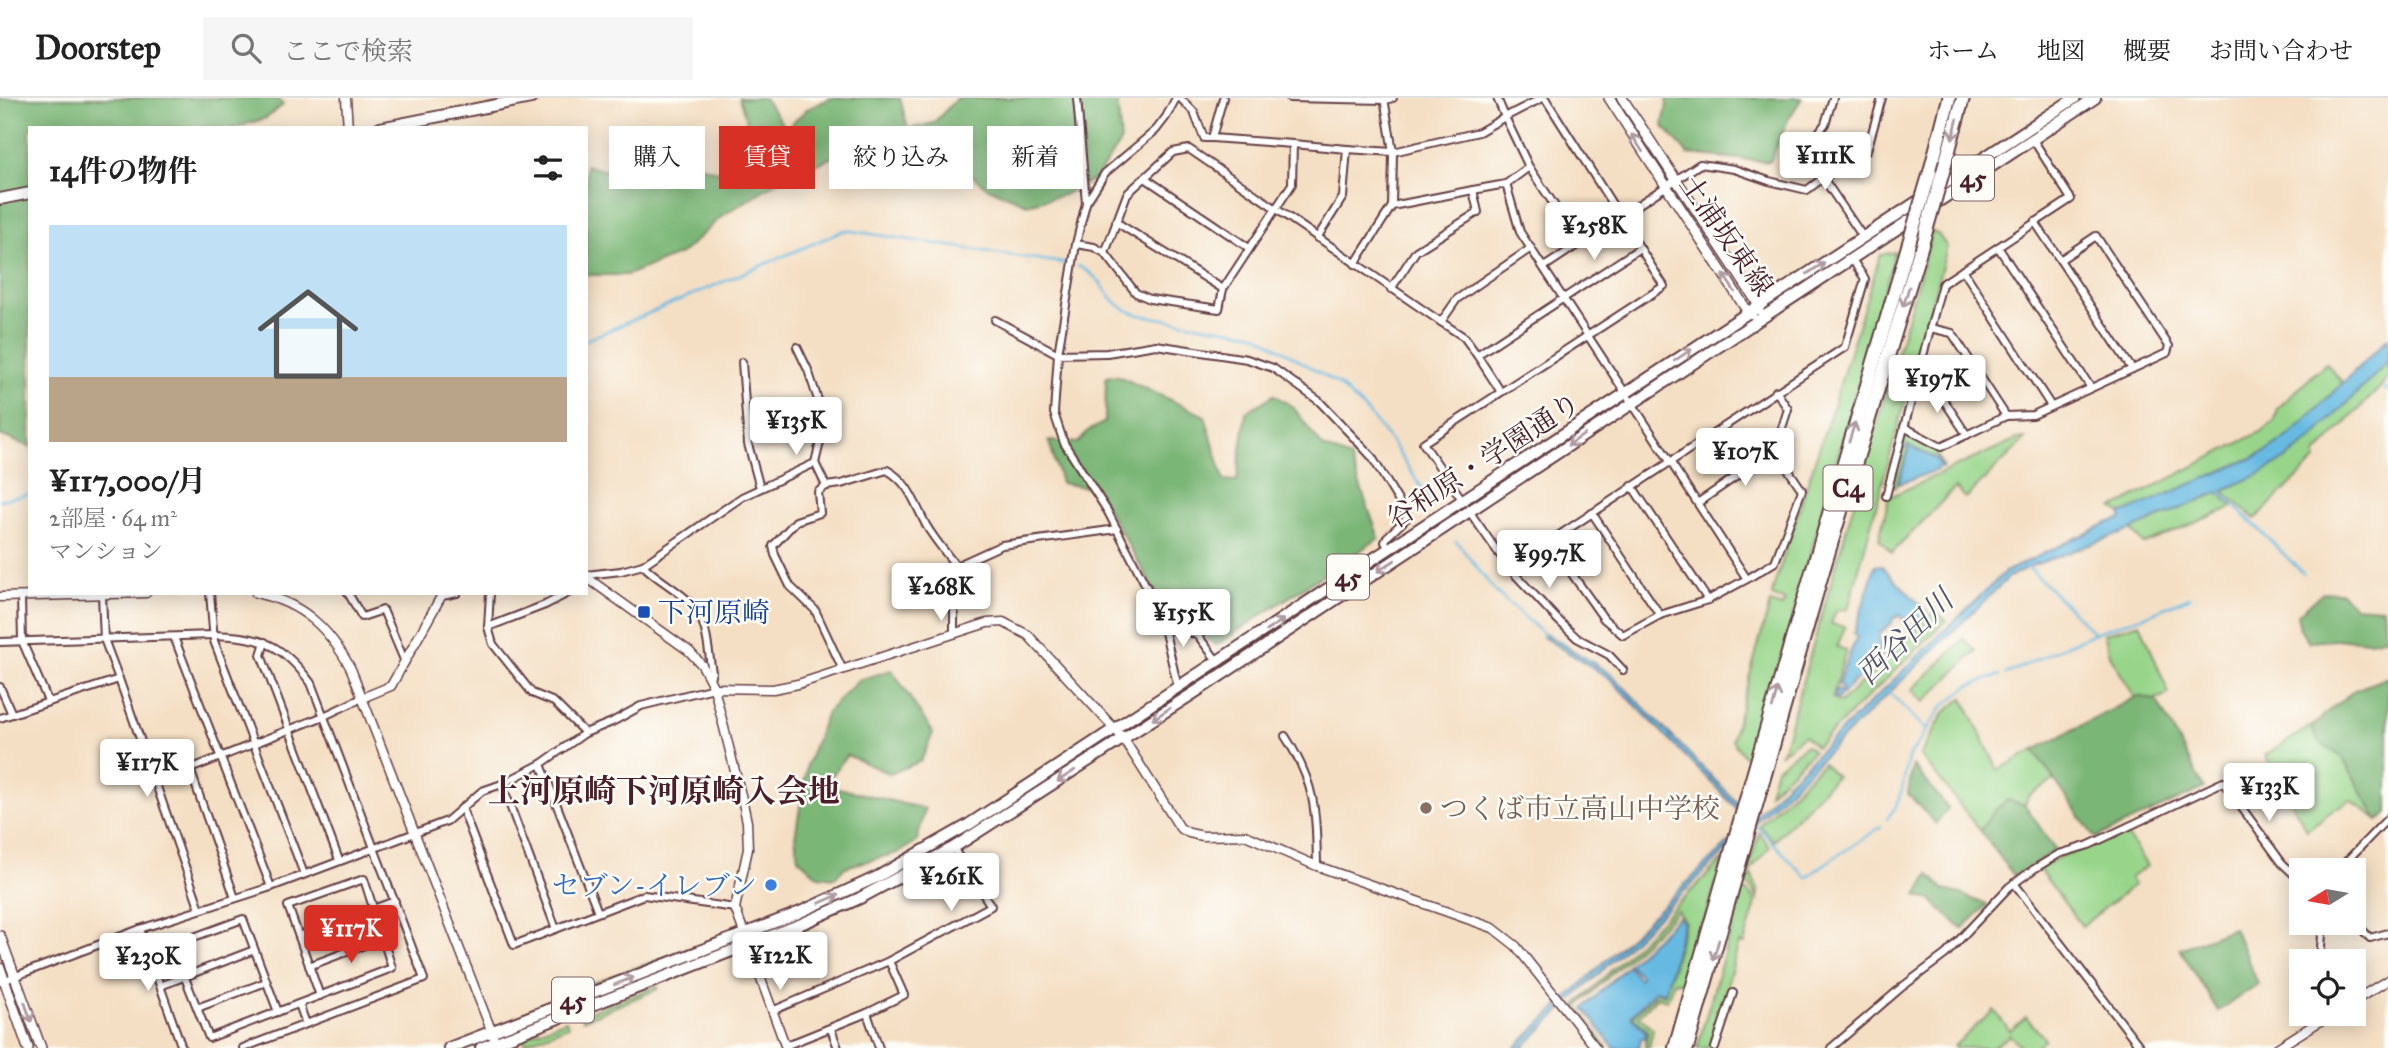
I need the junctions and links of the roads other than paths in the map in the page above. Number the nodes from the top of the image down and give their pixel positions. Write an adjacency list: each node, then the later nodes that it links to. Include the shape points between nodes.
1 (346, 98): 20 (street)
2 (531, 98): 17 (main road)
3 (1077, 98): 36 (street)
4 (1178, 98): 23 (street, via 1194,112 1204,138); 36 (street, via 1156,130 1105,173)
5 (1223, 98): 23 (street)
6 (1290, 98): 18 (street)
7 (1497, 98): 19 (street)
8 (1544, 98): 19 (street); 39 (street)
9 (1609, 98): 32 (main road, 土浦坂東線, one-way to 9)
10 (1622, 98): 30 (main road, 土浦坂東線)
11 (1833, 98): 29 (street, via 1825,124 1805,150)
12 (1882, 98): 29 (street, via 1867,150)
13 (1948, 98): 200 (highway, C4, one-way to 13, bridge)
14 (1963, 98): 201 (highway, C4, one-way to 201, bridge)
15 (2075, 98): 22 (main road, 谷和原・学園通り / 45)
16 (2095, 98): 22 (main road, 谷和原・学園通り / 45)
17 (518, 99): 21 (main road)
18 (1387, 99): 26 (street)
19 (1505, 117): 26 (street, via 1479,132); 27 (street)
20 (348, 126)
21 (390, 126)
22 (2029, 134): 41 (street, via 2071,198); 42 (main road, 谷和原・学園通り / 45); 51 (main road, 谷和原・学園通り / 45)
23 (1212, 138): 24 (street)
24 (1293, 144): 25 (street); 38 (street, via 1292,184)
25 (1347, 149): 26 (street); 43 (street, via 1343,197)
26 (1393, 152): 37 (street)
27 (1530, 167): 31 (street); 45 (street)
28 (1145, 178): 38 (street, via 1173,152 1189,149); 40 (street, via 1127,194); 47 (street)
29 (1823, 178): 30 (street, via 1807,190 1700,164); 42 (street)
30 (1676, 181): 32 (street); 59 (main road, 土浦坂東線)
31 (1506, 184): 33 (street); 48 (street, via 1520,232)
32 (1666, 187): 39 (street); 60 (main road, 土浦坂東線, one-way to 32)
33 (1473, 190): 37 (street); 57 (street, via 1478,212 1416,251)
34 (28, 193): 35 (main road)
35 (0, 199)
36 (1086, 203): 44 (street)
37 (1392, 206): 53 (street)
38 (1276, 211): 43 (street); 47 (street)
39 (1619, 216): 45 (street); 49 (street)
40 (1116, 222): 50 (street); 56 (street)
41 (2035, 222): 46 (street); 52 (street)
42 (1863, 237): 59 (main road, 谷和原・学園通り / 45, one-way to 42)
43 (1317, 238): 53 (street)
44 (1076, 244): 50 (street); 67 (street)
45 (1580, 244): 54 (street)
46 (1998, 247): 55 (street); 72 (street)
47 (1249, 248): 56 (street)
48 (1531, 248): 54 (street); 63 (street, via 1457,299)
49 (1640, 248): 58 (street); 65 (street, via 1664,286)
50 (1105, 253): 56 (street, via 1136,293 1150,299 1219,309)
51 (1851, 258): 61 (main road, 谷和原・学園通り / 45); 73 (street, via 1865,279 1845,347)
52 (2060, 260): 70 (street); 70 (street, via 2096,236 2169,346 2167,353)
53 (1354, 264): 57 (street)
54 (1544, 267): 58 (street)
55 (1963, 270): 64 (street, via 1942,284); 76 (street)
56 (1223, 289)
57 (1391, 289): 63 (street)
58 (1564, 298): 65 (street); 68 (street)
59 (1759, 305): 60 (main road, 谷和原・学園通り / 45); 61 (main road, 土浦坂東線)
60 (1748, 312): 61 (main road, 土浦坂東線); 75 (main road, 谷和原・学園通り / 45, one-way to 60)
61 (1760, 318): 75 (main road, 谷和原・学園通り / 45)
62 (995, 320): 67 (street)
63 (1441, 322): 68 (street, via 1464,337)
64 (1930, 328): 71 (street); 77 (street, via 1952,333)
65 (1588, 335): 74 (street); 75 (street)
66 (797, 347): 82 (street, via 825,421)
67 (1058, 354): 90 (street, via 1054,414 1064,443); 92 (street, via 1156,345 1247,359 1273,368 1319,401 1372,457 1408,517 1387,537)
68 (1477, 355): 74 (street)
69 (742, 362): 85 (street, via 748,444)
70 (2132, 369): 72 (street)
71 (1916, 384): 78 (street); 79 (street, via 1937,390)
72 (2091, 388): 76 (street)
73 (1776, 391): 80 (street, via 1788,409); 81 (street)
74 (1501, 392): 88 (street, via 1423,443)
75 (1630, 398): 81 (street); 88 (main road, 谷和原・学園通り / 45)
76 (2051, 406): 77 (street, via 2033,415)
77 (2006, 416): 79 (street)
78 (1904, 427): 79 (street, via 1941,447); 86 (street)
79 (1967, 435)
80 (1775, 450): 87 (street); 97 (street, via 1802,490 1775,562)
81 (1671, 461): 84 (street); 87 (street)
82 (815, 463): 83 (street); 85 (street)
83 (825, 486): 94 (street, via 887,470 897,475); 122 (street, via 818,492 820,513 796,521 773,546 790,586 815,610)
84 (1632, 486): 89 (street); 109 (street)
85 (760, 488): 93 (street)
86 (1886, 496)
87 (1699, 502): 97 (street)
88 (1466, 506): 92 (main road, 谷和原・学園通り / 45); 95 (street); 136 (main road, 谷和原・学園通り / 45, one-way to 136)
89 (1592, 513): 91 (street); 111 (street)
90 (1117, 528): 94 (street, via 1002,545); 110 (street)
91 (1550, 543): 95 (street); 111 (street, via 1604,619 1623,635)
92 (1389, 549): 121 (main road, 谷和原・学園通り / 45, one-way to 92)
93 (643, 565): 96 (street); 124 (street, via 694,606 703,620)
94 (956, 566): 113 (street, via 951,596)
95 (1509, 568): 123 (street, via 1577,638 1609,655)
96 (588, 579)
97 (1747, 579): 109 (street)
98 (588, 580): 124 (street, via 674,639)
99 (61, 595): 100 (street); 108 (street)
100 (102, 595): 116 (street)
101 (210, 595): 114 (street)
102 (264, 595): 129 (street, via 299,609 323,627 341,650)
103 (349, 595): 120 (street, via 362,617 383,610)
104 (441, 595): 120 (street)
105 (490, 595): 112 (street)
106 (564, 595): 112 (street)
107 (0, 597): 108 (street)
108 (21, 597): 117 (street)
109 (1708, 600): 111 (street)
110 (1161, 615): 121 (street, via 1199,637); 128 (street)
111 (1660, 615)
112 (488, 627): 135 (street, via 493,644 532,693 554,702)
113 (954, 634): 122 (street); 136 (street, via 988,623 1003,622 1017,628)
114 (214, 635): 115 (street); 119 (street); 138 (street)
115 (174, 637): 116 (street); 139 (street)
116 (104, 639): 117 (street); 125 (street)
117 (22, 641): 118 (street); 130 (street)
118 (0, 642)
119 (265, 642): 132 (street, via 295,662 311,683); 134 (street, via 261,655)
120 (405, 662): 129 (street, via 391,686)
121 (1218, 662): 128 (main road, 谷和原・学園通り / 45)
122 (843, 670): 127 (street, via 773,689)
123 (1623, 670)
124 (710, 678): 127 (street)
125 (119, 679): 130 (street); 157 (street)
126 (0, 687): 131 (street)
127 (714, 688): 135 (street, via 640,706); 156 (street, via 747,822 748,849)
128 (1178, 688): 136 (main road, 谷和原・学園通り / 45)
129 (362, 698): 132 (street); 144 (street)
130 (48, 701): 131 (street)
131 (12, 714): 133 (street)
132 (324, 716): 134 (street); 145 (street)
133 (0, 718)
134 (290, 730): 138 (street); 148 (street)
135 (585, 733): 140 (street)
136 (1119, 734): 146 (main road, 谷和原・学園通り / 45, one-way to 146); 149 (street, via 1180,828 1203,836 1245,835); 167 (main road, 谷和原・学園通り / 45, one-way to 136, via 907,860)
137 (1285, 736): 149 (street, via 1302,762 1311,788)
138 (254, 744): 139 (street); 151 (street)
139 (220, 757): 153 (street); 154 (street, via 190,769)
140 (541, 764): 141 (street); 159 (street)
141 (502, 784): 142 (street, via 482,791); 161 (street)
142 (462, 808): 144 (street, via 447,821); 161 (street, via 514,945)
143 (2388, 818): 147 (street)
144 (414, 832): 145 (street); 189 (street)
145 (374, 846): 148 (street); 155 (street)
146 (953, 848): 167 (main road, 谷和原・学園通り / 45, via 860,898); 169 (street, via 991,906)
147 (2350, 858)
148 (339, 860): 151 (street)
149 (1317, 866): 199 (street, via 1493,928 1516,946)
150 (2289, 870): 152 (street, via 2222,782 2089,845 2059,854)
151 (304, 874): 153 (street)
152 (2014, 883): 203 (street, via 1946,954); 204 (street)
153 (271, 887): 154 (street)
154 (235, 898): 157 (street)
155 (395, 901): 158 (street); 186 (street, via 424,979)
156 (735, 908): 159 (street, via 644,895); 167 (street)
157 (200, 909): 160 (street)
158 (374, 909): 165 (street); 165 (street, via 364,879 288,906); 166 (street)
159 (598, 912): 161 (street)
160 (140, 929): 172 (street); 177 (street)
161 (556, 929)
162 (2388, 933): 163 (street, via 2370,938)
163 (2366, 934)
164 (0, 936): 172 (main road)
165 (299, 936): 170 (street)
166 (383, 938): 170 (street); 180 (street, via 393,968)
167 (746, 941): 184 (street); 189 (main road, 谷和原・学園通り / 45)
168 (254, 950): 173 (street); 173 (street, via 243,919 172,945); 176 (street)
169 (889, 961): 184 (street); 185 (street, via 904,995)
170 (309, 966): 180 (street)
171 (0, 968): 174 (main road)
172 (15, 975): 174 (street); 192 (main road, one-way to 192)
173 (184, 976): 177 (street); 182 (street)
174 (2, 981): 191 (main road)
175 (2388, 981): 179 (street)
176 (267, 982): 182 (street); 183 (street)
177 (160, 986): 193 (street)
178 (1733, 993): 202 (street)
179 (2366, 994)
180 (320, 996): 181 (street)
181 (299, 1004): 183 (street); 186 (street)
182 (197, 1009): 183 (street, via 209,1038)
183 (278, 1012)
184 (772, 1012): 190 (street)
185 (867, 1013): 188 (street); 198 (street)
186 (306, 1024): 194 (street)
187 (2311, 1026): 205 (street)
188 (831, 1029): 190 (street); 197 (street)
189 (495, 1041): 195 (main road, 谷和原・学園通り / 45); 196 (main road, 谷和原・学園通り / 45)
190 (785, 1047)
191 (28, 1048)
192 (41, 1048)
193 (182, 1048)
194 (243, 1048)
195 (449, 1048)
196 (481, 1048)
197 (838, 1048)
198 (879, 1048)
199 (1596, 1048)
200 (1675, 1048)
201 (1687, 1048)
202 (1715, 1048)
203 (1831, 1048)
204 (2141, 1048)
205 (2277, 1048)

